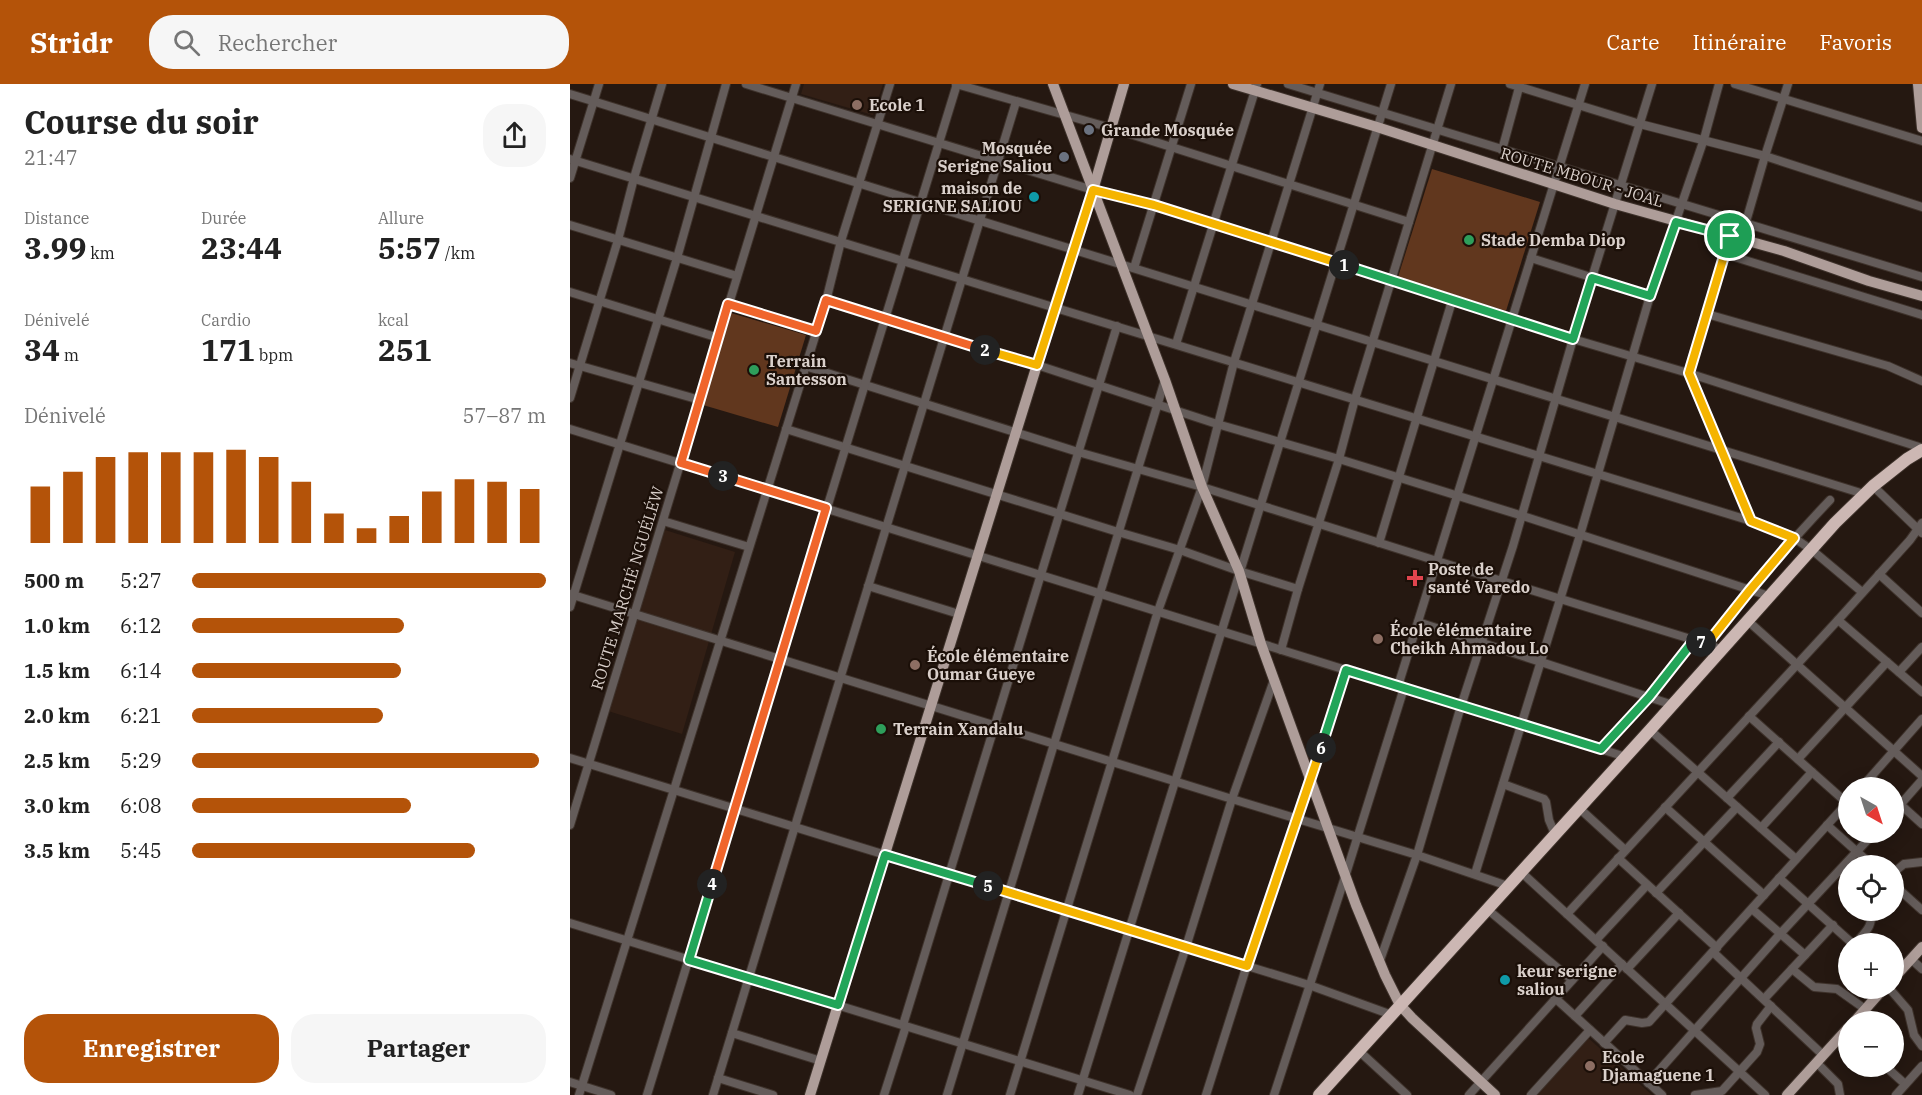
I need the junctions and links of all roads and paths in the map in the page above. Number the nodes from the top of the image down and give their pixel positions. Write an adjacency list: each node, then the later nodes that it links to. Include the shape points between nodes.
1 (599, 84): 28 (street)
2 (662, 84): 34 (street)
3 (726, 84): 41 (street)
4 (746, 84): 26 (street)
5 (796, 84): 26 (street, ROUTE MARCHÉ NGUÉLÉW)
6 (890, 84): 36 (street)
7 (956, 84): 29 (street); 44 (street)
8 (1053, 84): 33 (main road)
9 (1124, 84): 39 (main road)
10 (1191, 84): 46 (street)
11 (1233, 84): 23 (main road, ROUTE MBOUR - JOAL)
12 (1288, 84): 24 (street)
13 (1391, 84): 32 (street)
14 (1451, 84): 40 (street)
15 (1510, 84): 22 (street)
16 (1586, 84): 30 (street)
17 (1652, 84): 37 (street)
18 (1719, 84): 42 (street)
19 (1735, 84): 27 (street)
20 (1788, 84): 27 (street)
21 (1918, 84): 35 (main road)
22 (1520, 86): 30 (street); 47 (street)
23 (1256, 87): 31 (main road, ROUTE MBOUR - JOAL); 52 (street)
24 (1318, 88): 31 (street); 32 (street)
25 (570, 93): 28 (street)
26 (791, 98): 36 (street); 48 (street, ROUTE MARCHÉ NGUÉLÉW)
27 (1783, 99): 43 (street); 49 (street)
28 (594, 101): 34 (street); 50 (street)
29 (1016, 102): 33 (street); 51 (street)
30 (1579, 105): 37 (street); 53 (street)
31 (1312, 108): 38 (main road, ROUTE MBOUR - JOAL); 57 (street)
32 (1382, 112): 38 (street); 40 (street)
33 (1065, 114): 39 (street); 60 (main road)
34 (652, 119): 41 (street); 55 (street)
35 (1922, 122)
36 (878, 123): 44 (street); 56 (street)
37 (1640, 124): 42 (street); 59 (street)
38 (1377, 127): 45 (main road, ROUTE MBOUR - JOAL); 63 (street)
39 (1111, 128): 46 (street); 60 (main road)
40 (1437, 130): 45 (street); 47 (street)
41 (711, 138): 48 (street); 61 (street)
42 (1704, 139): 49 (street); 66 (street)
43 (1922, 141)
44 (939, 142): 51 (street); 62 (street)
45 (1432, 146): 58 (main road, ROUTE MBOUR - JOAL); 70 (street)
46 (1172, 147): 52 (street); 65 (street)
47 (1502, 150): 53 (street)
48 (773, 156): 56 (street); 68 (street, ROUTE MARCHÉ NGUÉLÉW)
49 (1765, 156): 67 (street); 73 (street)
50 (573, 159): 54 (street); 55 (street)
51 (998, 161): 60 (street); 69 (street)
52 (1231, 166): 57 (street); 72 (street)
53 (1560, 168): 58 (street); 59 (street)
54 (570, 178)
55 (634, 178): 61 (street); 76 (street)
56 (860, 183): 62 (street); 77 (street)
57 (1288, 184): 63 (street); 78 (street)
58 (1554, 185): 64 (main road, ROUTE MBOUR - JOAL); 82 (street)
59 (1621, 186): 64 (street); 66 (street)
60 (1093, 190): 65 (street); 79 (main road); 85 (main road)
61 (694, 196): 68 (street); 81 (street)
62 (920, 202): 69 (street); 83 (street)
63 (1353, 204): 70 (street); 84 (street)
64 (1615, 204): 71 (main road, ROUTE MBOUR - JOAL); 90 (street)
65 (1154, 205): 72 (street); 86 (street)
66 (1681, 205): 71 (street); 73 (street)
67 (1922, 207)
68 (755, 215): 77 (street); 87 (street, ROUTE MARCHÉ NGUÉLÉW)
69 (979, 220): 79 (street); 89 (street)
70 (1409, 222): 91 (street)
71 (1676, 222): 75 (main road, ROUTE MBOUR - JOAL); 94 (street)
72 (1213, 224): 78 (street); 92 (street)
73 (1745, 224): 75 (street); 88 (street)
74 (570, 225): 76 (street)
75 (1736, 238): 80 (street); 95 (main road, ROUTE MBOUR - JOAL)
76 (618, 240): 81 (street); 98 (street)
77 (841, 241): 83 (street); 96 (street)
78 (1271, 242): 84 (street); 100 (street)
79 (1073, 249): 85 (street); 101 (main road)
80 (1725, 254): 102 (street); 103 (street)
81 (677, 258): 87 (street); 104 (street)
82 (1531, 258): 90 (street); 106 (street)
83 (903, 261): 89 (street); 105 (street)
84 (1335, 262): 91 (street); 107 (street)
85 (1121, 264): 86 (street); 110 (main road)
86 (1134, 268): 92 (street)
87 (737, 276): 99 (street, ROUTE MARCHÉ NGUÉLÉW)
88 (1922, 277)
89 (961, 278): 101 (street); 112 (street)
90 (1592, 278): 94 (street); 113 (street)
91 (1391, 280): 97 (street); 114 (street)
92 (1193, 287): 100 (street); 115 (street)
93 (570, 292): 98 (street)
94 (1650, 296): 116 (street)
95 (1922, 296)
96 (826, 300): 105 (street); 109 (street)
97 (1452, 301): 106 (street); 117 (street)
98 (600, 302): 104 (street); 121 (street)
99 (728, 304): 109 (street); 111 (street, ROUTE MARCHÉ NGUÉLÉW)
100 (1251, 305): 107 (street); 118 (street)
101 (1055, 307): 108 (street); 120 (main road)
102 (1921, 312)
103 (1707, 314): 123 (street); 127 (street, via 1888,366)
104 (658, 320): 111 (street); 128 (street)
105 (884, 320): 112 (street); 129 (street)
106 (1512, 320): 113 (street); 125 (street)
107 (1316, 325): 114 (street); 126 (street)
108 (1117, 326): 110 (street); 130 (street)
109 (816, 331): 122 (street)
110 (1149, 336): 115 (street); 124 (main road)
111 (718, 338): 134 (street, ROUTE MARCHÉ NGUÉLÉW)
112 (943, 338): 120 (street); 135 (street)
113 (1573, 339): 116 (street); 133 (street)
114 (1372, 342): 117 (street); 132 (street)
115 (1176, 344): 118 (street)
116 (1634, 357): 123 (street); 138 (street)
117 (1434, 361): 125 (street); 139 (street)
118 (1234, 362): 126 (street); 140 (street)
119 (570, 363): 121 (street)
120 (1037, 365): 130 (street); 143 (main road)
121 (580, 366): 128 (street); 131 (street)
122 (805, 366): 129 (street); 142 (street)
123 (1689, 373): 148 (street); 149 (street)
124 (1165, 380): 136 (street); 137 (main road)
125 (1494, 380): 133 (street); 144 (street)
126 (1298, 381): 132 (street); 145 (street)
127 (1922, 381)
128 (639, 383): 134 (street); 146 (street)
129 (864, 385): 135 (street); 147 (street)
130 (1098, 386): 136 (street); 150 (street)
131 (570, 398)
132 (1354, 399): 139 (street); 152 (street)
133 (1556, 399): 138 (street); 151 (street)
134 (700, 400): 153 (street, ROUTE MARCHÉ NGUÉLÉW)
135 (923, 403): 143 (street); 154 (street)
136 (1157, 403): 137 (street); 155 (street)
137 (1175, 410): 140 (street); 158 (main road)
138 (1616, 417): 149 (street); 156 (street)
139 (1417, 419): 144 (street); 157 (street)
140 (1217, 424): 145 (street); 158 (street)
141 (570, 429): 146 (street)
142 (786, 429): 147 (street); 159 (street)
143 (1016, 432): 150 (street); 161 (main road)
144 (1476, 436): 151 (street); 162 (street)
145 (1280, 442): 152 (street); 164 (street)
146 (620, 444): 153 (street); 191 (street)
147 (845, 447): 154 (street); 165 (street)
148 (1922, 448): 160 (highway)
149 (1722, 451): 160 (street); 169 (street)
150 (1078, 452): 155 (street); 166 (street)
151 (1539, 456): 156 (street); 167 (street)
152 (1339, 459): 157 (street); 170 (street)
153 (681, 463): 159 (street); 168 (street, ROUTE MARCHÉ NGUÉLÉW)
154 (904, 466): 161 (street); 171 (street)
155 (1138, 468): 158 (street); 173 (street)
156 (1598, 475): 169 (street); 174 (street)
157 (1398, 479): 162 (street); 176 (street)
158 (1203, 487): 164 (street); 178 (street); 182 (main road)
159 (767, 490): 165 (street); 177 (street)
160 (1868, 490): 172 (street); 179 (highway)
161 (997, 495): 166 (street); 180 (main road)
162 (1457, 497): 167 (street); 181 (street)
163 (1830, 500): 175 (street)
164 (1261, 506): 170 (street); 182 (street)
165 (826, 508): 171 (street); 211 (street)
166 (1059, 514): 173 (street); 184 (street)
167 (1522, 516): 174 (street); 185 (street)
168 (663, 521): 177 (street); 196 (street, ROUTE MARCHÉ NGUÉLÉW)
169 (1751, 521): 175 (street)
170 (1319, 524): 176 (street); 187 (street)
171 (886, 527): 180 (street); 186 (street)
172 (1920, 528): 183 (street)
173 (1118, 532): 178 (street); 190 (street)
174 (1580, 535): 188 (street); 193 (street)
175 (1794, 538): 179 (street); 188 (street)
176 (1379, 543): 181 (street)
177 (749, 548): 203 (street)
178 (1180, 550): 182 (street); 195 (street)
179 (1812, 550): 189 (street); 192 (highway)
180 (978, 555): 184 (street); 198 (main road)
181 (1437, 561): 185 (street); 201 (street)
182 (1239, 571): 187 (street); 202 (street); 206 (main road)
183 (1879, 574): 189 (street); 197 (street)
184 (1040, 575): 190 (street); 229 (street)
185 (1502, 580): 193 (street); 205 (street)
186 (868, 586): 198 (street); 217 (street)
187 (1298, 589): 209 (street)
188 (1750, 590): 192 (street); 207 (street)
189 (1862, 592): 199 (street)
190 (1099, 593): 195 (street); 232 (street)
191 (572, 594): 194 (street); 196 (street)
192 (1769, 596): 200 (highway)
193 (1560, 598): 204 (street); 212 (street)
194 (570, 608)
195 (1158, 611): 202 (street); 238 (street)
196 (635, 613): 203 (street); 239 (street, ROUTE MARCHÉ NGUÉLÉW)
197 (1922, 613)
198 (959, 614): 222 (main road)
199 (1838, 620): 213 (street); 214 (street)
200 (1748, 621): 210 (highway); 214 (street)
201 (1418, 622): 205 (street); 219 (street)
202 (1221, 631): 206 (street); 245 (street)
203 (720, 640): 211 (street); 247 (street)
204 (1694, 640): 207 (street); 221 (street)
205 (1482, 643): 212 (street); 224 (street)
206 (1261, 644): 209 (street); 218 (main road)
207 (1707, 644): 210 (street)
208 (1922, 647): 216 (street)
209 (1281, 650): 215 (street)
210 (1722, 650): 223 (highway)
211 (780, 658): 217 (street); 256 (street)
212 (1541, 662): 221 (street); 228 (street)
213 (1887, 662): 216 (street); 225 (street)
214 (1797, 664): 225 (street); 226 (street)
215 (1346, 670): 219 (street); 244 (street)
216 (1899, 672): 220 (street)
217 (840, 677): 222 (street); 262 (street)
218 (1274, 680): 244 (main road); 250 (street)
219 (1401, 687): 224 (street); 266 (street)
220 (1922, 692)
221 (1649, 697): 223 (street); 233 (street)
222 (931, 705): 229 (street); 271 (main road)
223 (1672, 705): 230 (highway)
224 (1461, 706): 228 (street); 272 (street)
225 (1845, 707): 234 (street); 237 (street)
226 (1749, 717): 231 (street); 240 (street)
227 (1922, 719): 234 (street)
228 (1522, 724): 233 (street); 246 (street)
229 (994, 725): 232 (street); 279 (street)
230 (1650, 730): 235 (highway); 240 (street)
231 (1779, 742): 237 (street); 249 (street)
232 (1054, 744): 238 (street); 285 (street)
233 (1601, 749): 235 (street)
234 (1894, 751): 242 (street); 243 (street)
235 (1626, 757): 254 (highway)
236 (570, 758): 239 (street)
237 (1798, 759): 241 (street)
238 (1112, 762): 245 (street); 292 (street)
239 (589, 764): 247 (street); 260 (street, ROUTE MARCHÉ NGUÉLÉW)
240 (1697, 772): 249 (street); 252 (street)
241 (1812, 772): 248 (street); 263 (street)
242 (1871, 777)
243 (1922, 778): 251 (street)
244 (1311, 779): 258 (street); 264 (main road)
245 (1175, 782): 250 (street); 298 (street)
246 (1503, 784): 265 (street, via 1544,799); 280 (street)
247 (674, 790): 256 (street); 301 (street)
248 (1838, 794)
249 (1727, 798): 253 (street)
250 (1232, 799): 258 (street); 303 (street)
251 (1904, 801)
252 (1665, 807): 267 (street); 269 (street)
253 (1737, 807): 263 (street); 267 (street)
254 (1579, 808): 265 (highway); 269 (street)
255 (1904, 808): 259 (street)
256 (735, 809): 262 (street); 308 (street)
257 (1838, 812): 261 (street)
258 (1296, 819): 264 (street); 310 (street)
259 (1922, 824)
260 (570, 825)
261 (1827, 825): 270 (street); 275 (street)
262 (795, 827): 271 (street); 315 (street)
263 (1761, 828): 275 (street)
264 (1329, 829): 266 (street); 281 (main road)
265 (1555, 834): 278 (highway)
266 (1358, 837): 272 (street); 281 (street)
267 (1705, 842): 286 (street); 288 (street)
268 (1865, 843): 270 (street)
269 (1625, 850): 274 (street)
270 (1857, 852): 273 (street); 289 (street)
271 (885, 855): 279 (street); 324 (main road)
272 (1417, 855): 280 (street); 309 (street)
273 (1860, 855)
274 (1618, 858): 283 (street); 295 (street)
275 (1796, 859): 282 (street)
276 (1922, 862): 277 (street)
277 (1904, 864)
278 (1521, 872): 284 (highway); 295 (street)
279 (949, 874): 285 (street); 329 (street)
280 (1475, 874): 284 (street)
281 (1345, 876): 309 (main road); 318 (street)
282 (1779, 878): 288 (street); 289 (street)
283 (1647, 885): 286 (street); 302 (street)
284 (1508, 886): 290 (highway)
285 (1008, 892): 292 (street); 335 (street)
286 (1656, 893): 294 (street)
287 (1904, 894): 293 (street)
288 (1764, 895): 291 (street)
289 (1809, 904): 297 (street); 300 (street)
290 (1487, 909): 317 (street); 327 (highway)
291 (1752, 909): 300 (street); 305 (street)
292 (1066, 910): 298 (street); 340 (street)
293 (1922, 910)
294 (1679, 913): 305 (street); 311 (street)
295 (1567, 914): 302 (street)
296 (570, 923): 301 (street)
297 (1833, 926): 299 (street); 306 (street)
298 (1130, 930): 303 (street); 345 (street)
299 (1841, 933)
300 (1780, 934): 306 (street); 316 (street)
301 (627, 941): 308 (street); 350 (street)
302 (1599, 943): 311 (street); 317 (street)
303 (1186, 947): 310 (street); 361 (street)
304 (1922, 947): 307 (main road)
305 (1715, 950): 316 (street); 323 (street)
306 (1805, 956): 313 (street)
307 (1911, 959): 312 (main road); 314 (street)
308 (689, 960): 315 (street); 352 (street)
309 (1379, 963): 327 (main road)
310 (1247, 966): 318 (street); 362 (street)
311 (1625, 966): 323 (street); 328 (street)
312 (1904, 967)
313 (1792, 969): 320 (street); 326 (street, via 1815,987 1837,988)
314 (1922, 969)
315 (749, 978): 324 (street); 332 (street)
316 (1741, 978): 320 (street); 331 (street)
317 (1572, 980): 319 (street)
318 (1309, 985): 327 (street); 363 (street)
319 (1555, 998): 328 (street); 347 (street)
320 (1764, 999): 325 (street)
321 (1875, 999): 326 (main road)
322 (1897, 999): 336 (street, via 1908,1010 1914,1035)
323 (1666, 1004): 331 (street); 334 (street, via 1649,1022 1625,1020)
324 (838, 1005): 329 (street); 339 (main road)
325 (1771, 1006): 338 (street); 342 (street, via 1757,1024 1757,1052)
326 (1865, 1009)
327 (1396, 1010): 337 (highway); 347 (main road, via 1412,1018)
328 (1575, 1016): 330 (street)
329 (904, 1026): 335 (street); 356 (street)
330 (1590, 1030): 334 (street); 368 (street)
331 (1694, 1030): 342 (street); 348 (street)
332 (732, 1033): 339 (street); 344 (street)
333 (1838, 1040): 338 (main road)
334 (1604, 1043): 348 (street)
335 (962, 1044): 340 (street); 357 (street)
336 (1922, 1046)
337 (1359, 1051): 364 (highway); 365 (street)
338 (1820, 1059): 372 (main road); 373 (street, via 1838,1084)
339 (820, 1061): 355 (main road)
340 (1020, 1061): 345 (street); 358 (street)
341 (1921, 1067): 349 (street)
342 (1739, 1072): 370 (street, via 1722,1091); 371 (street)
343 (1897, 1077): 349 (street)
344 (718, 1078): 353 (street); 354 (street)
345 (1083, 1081): 359 (street); 360 (street)
346 (570, 1082): 350 (street)
347 (1481, 1082): 366 (street); 367 (main road)
348 (1648, 1083): 369 (street)
349 (1905, 1084): 374 (street)
350 (580, 1090): 351 (street)
351 (611, 1095)
352 (647, 1095)
353 (713, 1095)
354 (773, 1095)
355 (810, 1095)
356 (884, 1095)
357 (947, 1095)
358 (1010, 1095)
359 (1078, 1095)
360 (1130, 1095)
361 (1137, 1095)
362 (1206, 1095)
363 (1274, 1095)
364 (1319, 1095)
365 (1407, 1095)
366 (1469, 1095)
367 (1496, 1095)
368 (1531, 1095)
369 (1662, 1095)
370 (1695, 1095)
371 (1765, 1095)
372 (1787, 1095)
373 (1840, 1095)
374 (1896, 1095)

